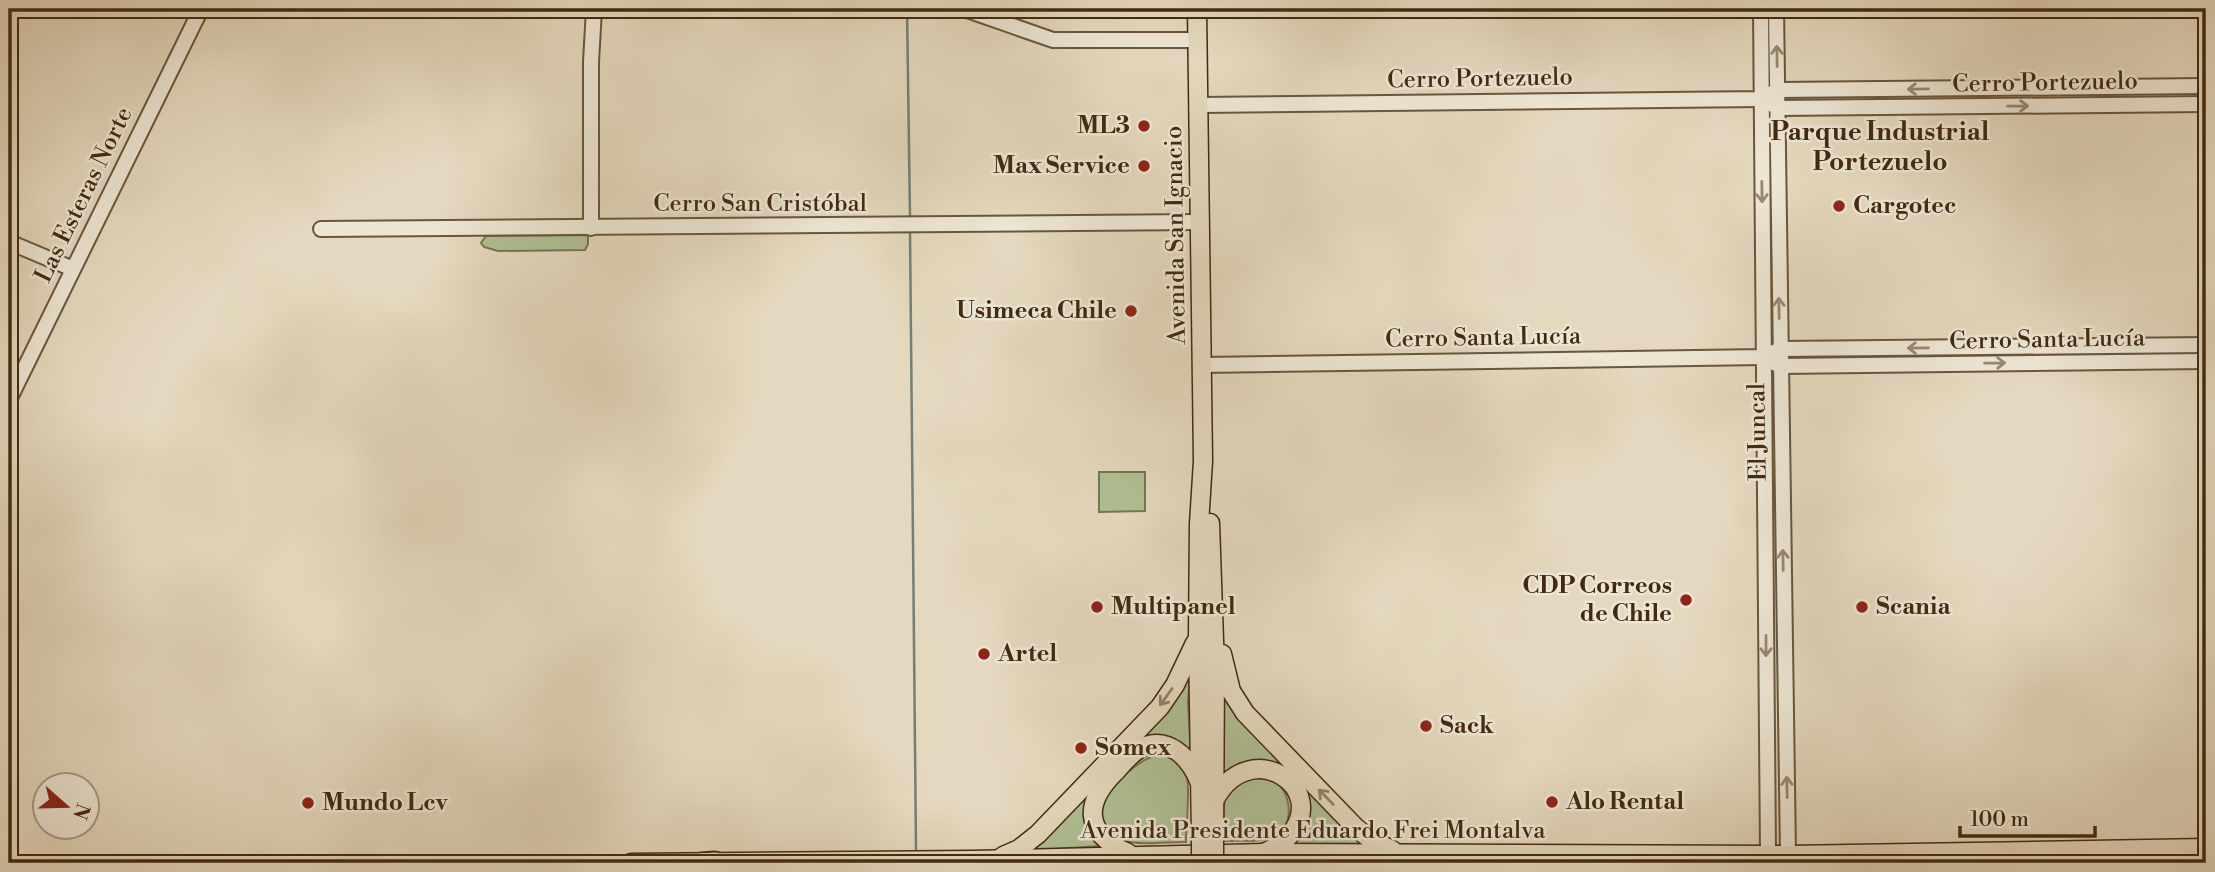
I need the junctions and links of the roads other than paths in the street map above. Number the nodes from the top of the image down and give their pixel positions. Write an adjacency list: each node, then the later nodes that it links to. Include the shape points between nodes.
1 (201, 9): 18 (street, Las Esteras Norte)
2 (594, 9): 15 (street)
3 (964, 9): 7 (street, via 1053,40)
4 (1198, 9): 7 (main road, Avenida San Ignacio)
5 (1761, 9): 10 (street, El Juncal)
6 (1776, 9): 9 (street, El Juncal, one-way to 6)
7 (1198, 40): 12 (main road, Avenida San Ignacio)
8 (2206, 86): 9 (street, Cerro Portezuelo, one-way to 9)
9 (1778, 90): 10 (street, Cerro Portezuelo); 13 (street, El Juncal)
10 (1761, 99): 12 (street, Cerro Portezuelo); 13 (street, Cerro Portezuelo); 21 (street, El Juncal, one-way to 21)
11 (2206, 104): 13 (street, Cerro Portezuelo, one-way to 11)
12 (1199, 105): 14 (main road, Avenida San Ignacio)
13 (1779, 108): 20 (street, El Juncal, one-way to 13)
14 (1200, 222): 15 (street, Cerro San Cristóbal); 23 (main road, Avenida San Ignacio)
15 (591, 228): 16 (street, Cerro San Cristóbal)
16 (321, 229)
17 (9, 242): 18 (street)
18 (73, 269): 25 (street, Las Esteras Norte)
19 (2206, 345): 20 (street, Cerro Santa Lucía, one-way to 20)
20 (1780, 349): 21 (street, Cerro Santa Lucía); 24 (street, El Juncal)
21 (1764, 358): 23 (street, Cerro Santa Lucía); 24 (street, Cerro Santa Lucía); 36 (street, El Juncal, one-way to 36)
22 (2206, 361): 24 (street, Cerro Santa Lucía, one-way to 22)
23 (1202, 365): 26 (main road, Avenida San Ignacio)
24 (1780, 366): 36 (street, El Juncal, one-way to 24)
25 (9, 400)
26 (1203, 461): 27 (main road, Avenida San Ignacio); 28 (main road, Avenida San Ignacio)
27 (1214, 620): 30 (main road, Avenida San Ignacio); 34 (main road, one-way to 27, via 1356,828 1245,713 1228,682)
28 (1198, 637): 29 (main road, Avenida San Ignacio); 37 (main road, one-way to 37, via 1160,707 1033,839)
29 (1200, 784): 31 (main road, Avenida San Ignacio); 35 (main road, via 1186,758 1163,745 1141,748 1117,769 1095,798 1093,819 1106,841)
30 (1214, 801): 31 (main road, Avenida San Ignacio); 33 (main road, via 1227,783 1250,769 1272,770 1289,779 1299,798 1297,822 1286,839)
31 (1207, 838): 40 (main road, Avenida San Ignacio, bridge); 41 (main road, Avenida San Ignacio, bridge)
32 (2206, 848): 36 (main road, Avenida Presidente Eduardo Frei Montalva)
33 (1264, 853): 34 (main road, Avenida Presidente Eduardo Frei Montalva); 35 (main road, Avenida Presidente Eduardo Frei Montalva)
34 (1398, 853): 36 (main road, Avenida Presidente Eduardo Frei Montalva)
35 (1131, 855): 37 (main road, Avenida Presidente Eduardo Frei Montalva)
36 (1778, 855): 42 (highway)
37 (995, 858): 39 (main road, Avenida Presidente Eduardo Frei Montalva)
38 (631, 863): 39 (main road, Avenida Presidente Eduardo Frei Montalva)
39 (709, 863)
40 (1201, 863)
41 (1214, 863)
42 (1721, 863)

